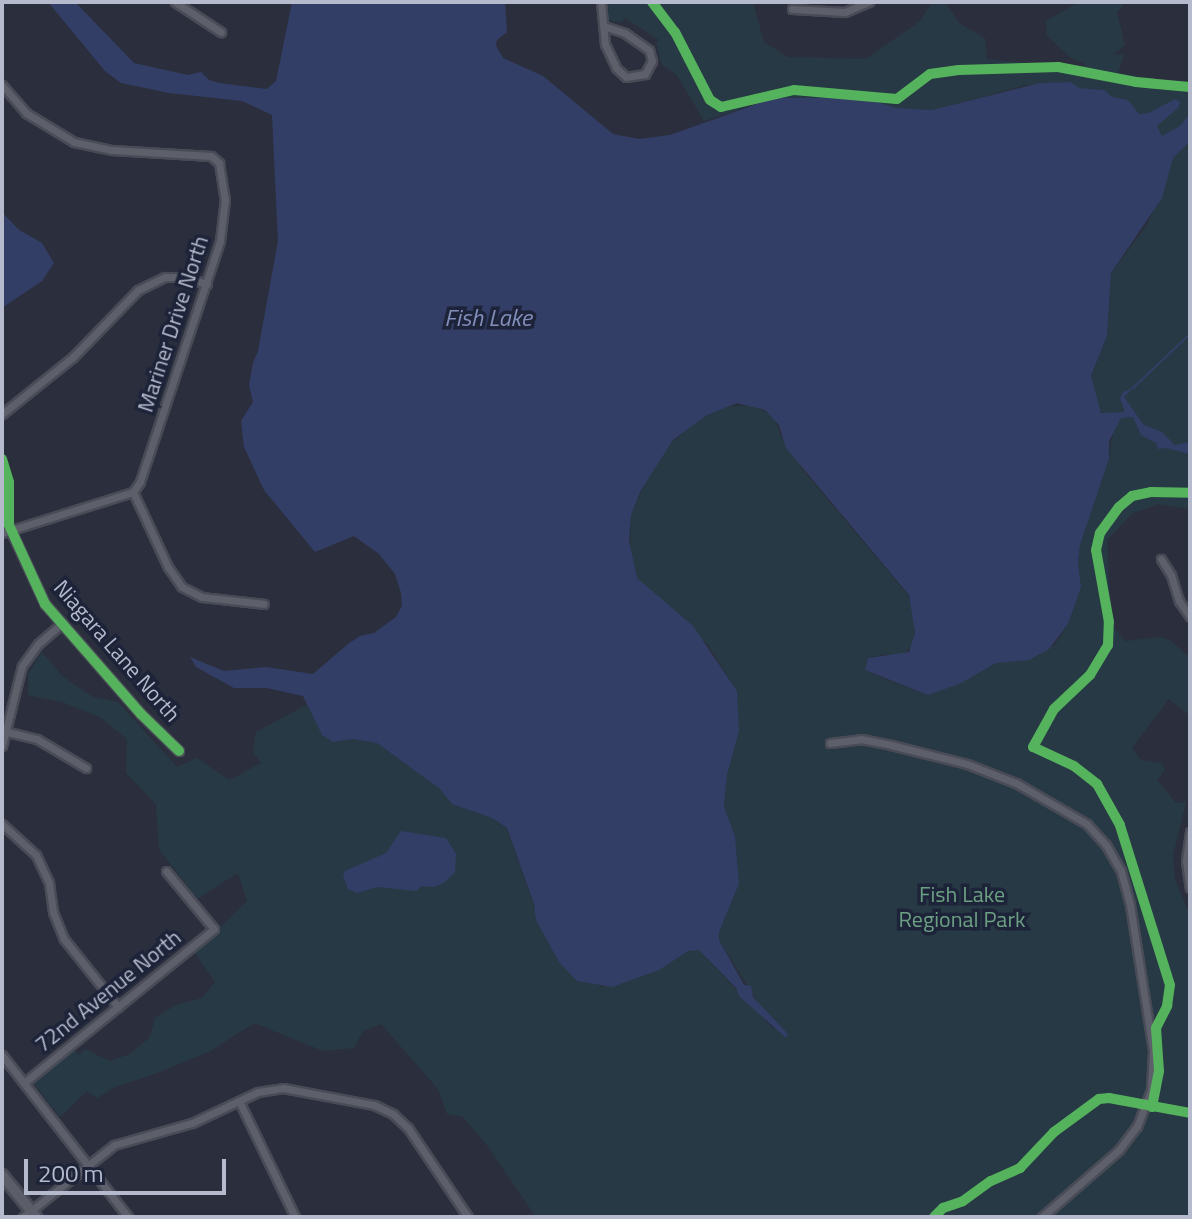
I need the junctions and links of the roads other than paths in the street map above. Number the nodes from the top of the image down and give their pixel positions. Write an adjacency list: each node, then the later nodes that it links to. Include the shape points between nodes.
1 (175, 2): 6 (street)
2 (601, 2): 5 (street)
3 (869, 2): 4 (street, via 845,12)
4 (792, 9)
5 (603, 26): 5 (street, via 616,68 626,77 645,74 652,61 649,50)
6 (221, 32)
7 (2, 85): 8 (street, Mariner Drive North, via 26,113 74,142 217,160 225,199)
8 (207, 284): 9 (street, via 165,277 138,290 73,357); 10 (street, Mariner Drive North)
9 (2, 414)
10 (133, 492): 11 (street); 14 (street, via 182,587 202,597)
11 (11, 531): 12 (street); 16 (street, Niagara Lane North, via 31,580)
12 (2, 533)
13 (1161, 559): 15 (street)
14 (264, 604)
15 (1190, 617)
16 (61, 624): 17 (street, via 22,666); 20 (street, Niagara Lane North)
17 (4, 731): 19 (street); 21 (street, via 37,739)
18 (830, 743): 36 (street, via 861,739 891,745 1016,783 1087,824 1121,871 1153,1051 1151,1090 1137,1126 1119,1150)
19 (2, 746)
20 (179, 751)
21 (86, 768)
22 (2, 824): 26 (street, via 36,855 64,939)
23 (1190, 832): 25 (street)
24 (166, 871): 26 (street, 72nd Avenue North, via 214,929)
25 (1190, 888)
26 (118, 1007): 28 (street, 72nd Avenue North)
27 (2, 1055): 28 (street)
28 (25, 1082): 30 (street)
29 (239, 1101): 30 (street, via 192,1123 114,1145); 34 (street); 35 (street, via 283,1088 384,1109 408,1128)
30 (89, 1163): 32 (street); 33 (street)
31 (2, 1175): 32 (street)
32 (30, 1215)
33 (128, 1217)
34 (295, 1217)
35 (468, 1217)
36 (1042, 1217)

